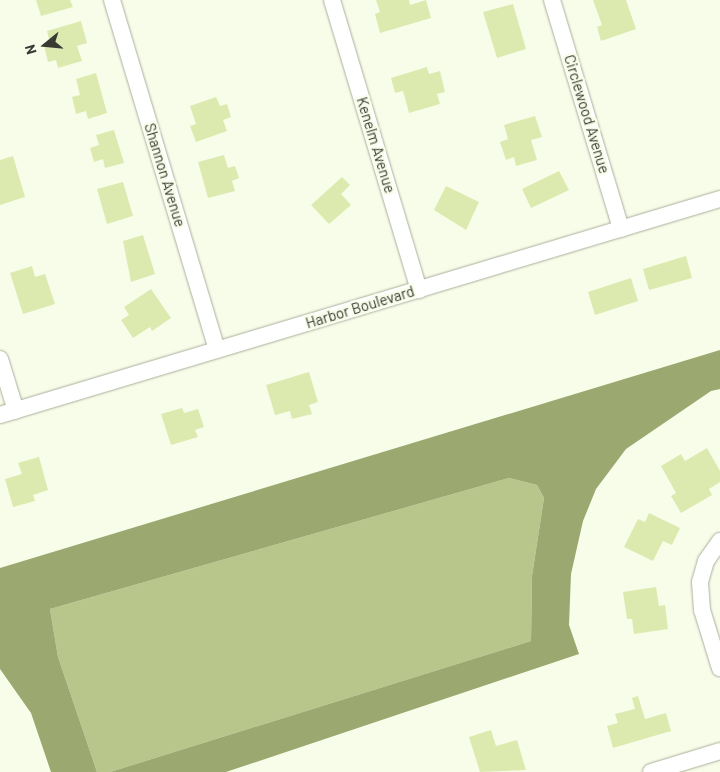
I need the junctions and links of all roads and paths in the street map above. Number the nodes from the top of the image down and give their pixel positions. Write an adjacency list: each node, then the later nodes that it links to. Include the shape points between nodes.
1 (112, 0): 7 (street, Shannon Avenue)
2 (332, 0): 6 (street, Kenelm Avenue)
3 (552, 0): 5 (street, Circlewood Avenue)
4 (720, 199): 5 (street, Harbor Boulevard)
5 (621, 229): 6 (street, Harbor Boulevard)
6 (419, 290): 7 (street, Harbor Boulevard)
7 (217, 350): 9 (street, Harbor Boulevard)
8 (0, 359): 9 (street)
9 (8, 413)
10 (720, 541): 11 (street, via 706,561 700,582 702,610)
11 (720, 668)
12 (720, 751): 13 (street)
13 (651, 772)

